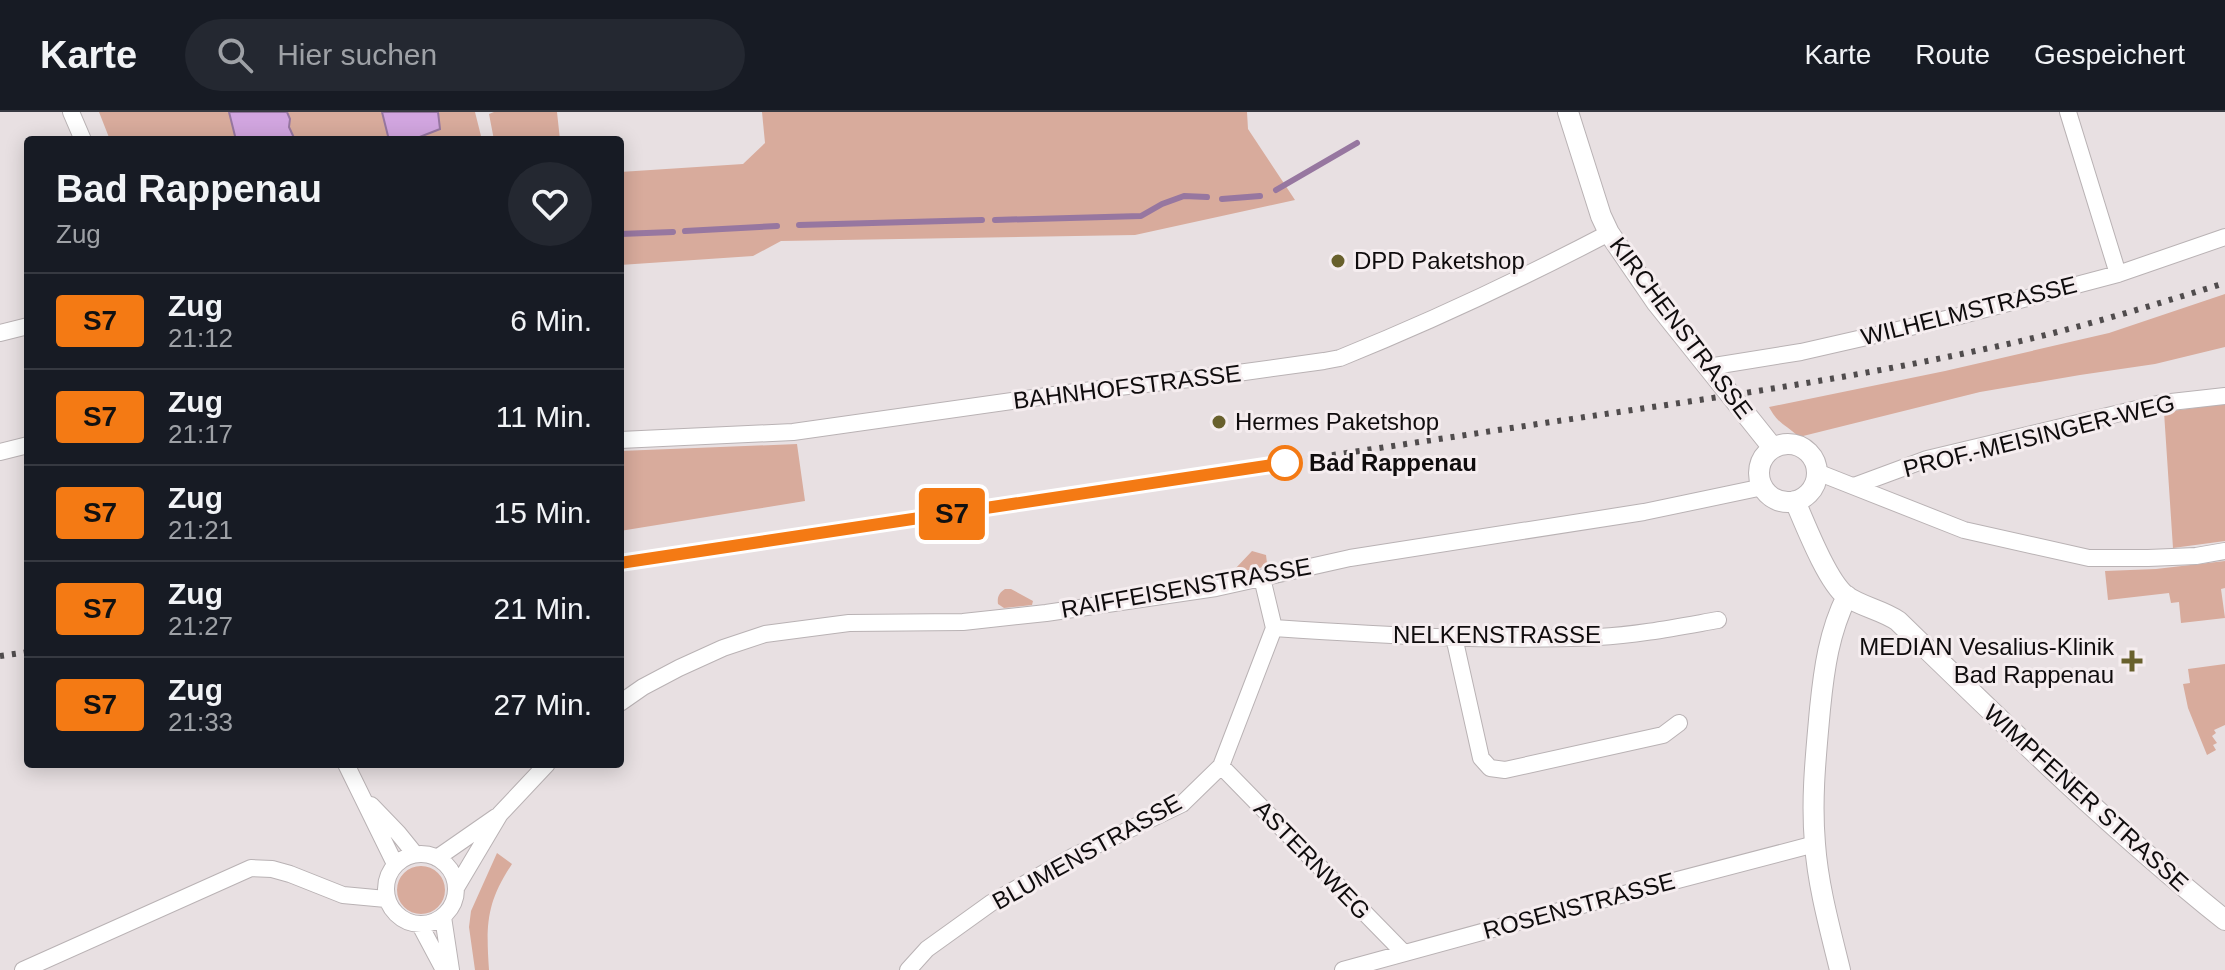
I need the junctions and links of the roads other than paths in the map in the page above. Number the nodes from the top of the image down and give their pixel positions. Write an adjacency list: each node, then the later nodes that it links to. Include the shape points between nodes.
1 (71, 112): 4 (street)
2 (1570, 112): 5 (street, KIRCHENSTRASSE)
3 (2068, 112): 7 (street)
4 (81, 136)
5 (1609, 233): 10 (street, KIRCHENSTRASSE); 12 (street, BAHNHOFSTRASSE, via 1509,284 1340,358 793,432)
6 (2225, 237): 7 (street, WILHELMSTRASSE)
7 (2118, 274): 10 (street, WILHELMSTRASSE, via 1801,352)
8 (24, 327): 9 (street)
9 (0, 333)
10 (1708, 367): 14 (street, KIRCHENSTRASSE)
11 (2225, 396): 17 (street, PROF.-MEISINGER-WEG, via 2162,403 1927,459)
12 (624, 440)
13 (24, 446): 15 (street)
14 (1773, 448): 16 (street, via 1799,446 1811,456); 18 (street, via 1759,469)
15 (0, 452)
16 (1817, 472): 17 (street); 19 (street, via 1808,493)
17 (1854, 486): 20 (street, via 1964,530 2089,558)
18 (1763, 487): 19 (street, via 1773,498); 21 (street, RAIFFEISENSTRASSE)
19 (1795, 501): 22 (street, via 1826,568)
20 (2225, 551)
21 (1262, 578): 24 (street); 26 (street, RAIFFEISENSTRASSE, via 985,620 849,623 765,634 679,668)
22 (1847, 596): 33 (street, via 1829,640 1822,694 1813,780); 40 (street, WIMPFENER STRASSE, via 1898,621 1969,692)
23 (1718, 620): 25 (street, NELKENSTRASSE, via 1599,637)
24 (1274, 628): 25 (street, NELKENSTRASSE); 28 (street, BLUMENSTRASSE)
25 (1454, 637): 27 (street, via 1481,758 1490,768 1505,770 1663,735)
26 (624, 700)
27 (1679, 723)
28 (1221, 766): 42 (street, ASTERNWEG); 46 (street, BLUMENSTRASSE, via 1182,804 991,903 927,949)
29 (348, 768): 31 (street)
30 (543, 768): 32 (street)
31 (361, 795): 34 (street); 36 (street)
32 (500, 814): 35 (street); 37 (street)
33 (1815, 844): 42 (street, ROSENSTRASSE); 48 (street)
34 (415, 854): 35 (street); 36 (street)
35 (437, 858): 37 (street, via 451,870)
36 (395, 864): 38 (street, via 386,880)
37 (456, 888): 39 (street)
38 (386, 899): 41 (street, via 399,917); 43 (street, via 343,895 290,874 251,868)
39 (443, 917): 41 (street); 45 (street)
40 (2225, 920)
41 (420, 925): 44 (street)
42 (1404, 953): 47 (street, ROSENSTRASSE)
43 (23, 970)
44 (444, 970)
45 (451, 970)
46 (908, 970)
47 (1343, 970)
48 (1840, 970)

